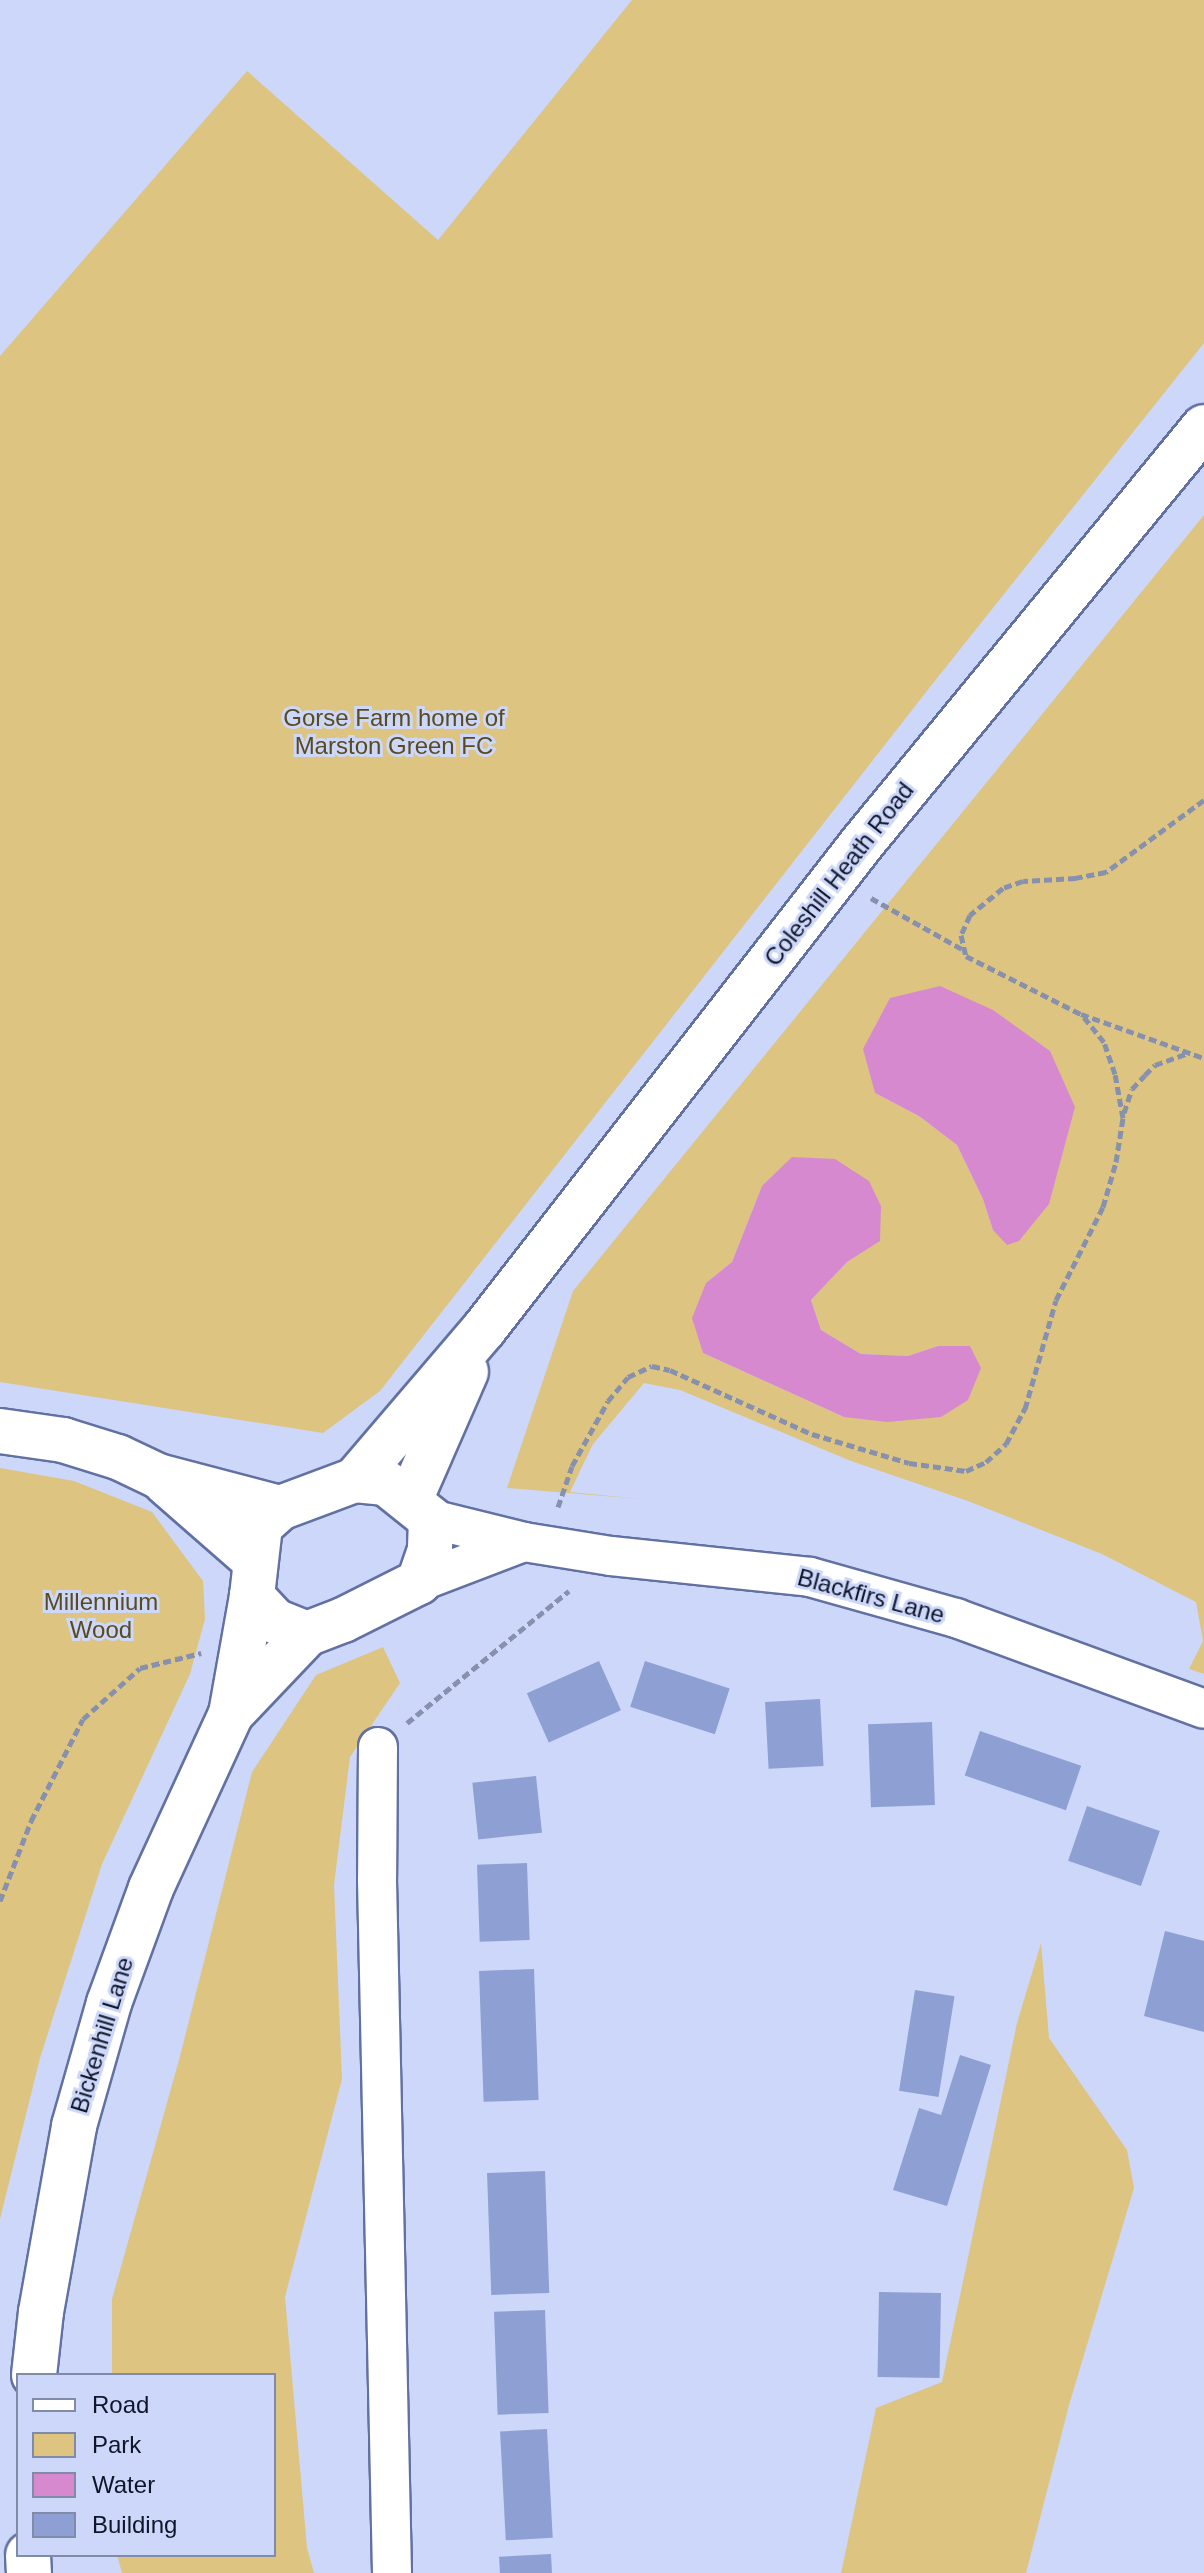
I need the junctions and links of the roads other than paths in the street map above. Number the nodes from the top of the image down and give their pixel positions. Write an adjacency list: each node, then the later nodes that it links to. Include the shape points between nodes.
1 (1204, 427): 2 (street, Coleshill Heath Road, via 836,878)
2 (484, 1329): 5 (street, Coleshill Heath Road); 7 (street, Coleshill Heath Road)
3 (0, 1431): 4 (street, via 63,1440)
4 (158, 1476): 6 (street); 9 (street)
5 (355, 1480): 6 (street); 7 (street, via 386,1483)
6 (280, 1508): 9 (street, via 260,1526)
7 (420, 1510): 8 (street, Blackfirs Lane); 10 (street, via 430,1550)
8 (534, 1544): 10 (street, Blackfirs Lane); 12 (street, Blackfirs Lane, via 810,1577 956,1618)
9 (253, 1578): 11 (street, via 275,1621); 13 (street, Bickenhill Lane)
10 (419, 1582): 11 (street)
11 (307, 1634): 13 (street, Bickenhill Lane)
12 (1204, 1709)
13 (231, 1714): 15 (street, Bickenhill Lane, via 151,1888 109,2003 74,2126)
14 (378, 1747): 16 (street, via 365,1881)
15 (34, 2373)
16 (392, 2573)

